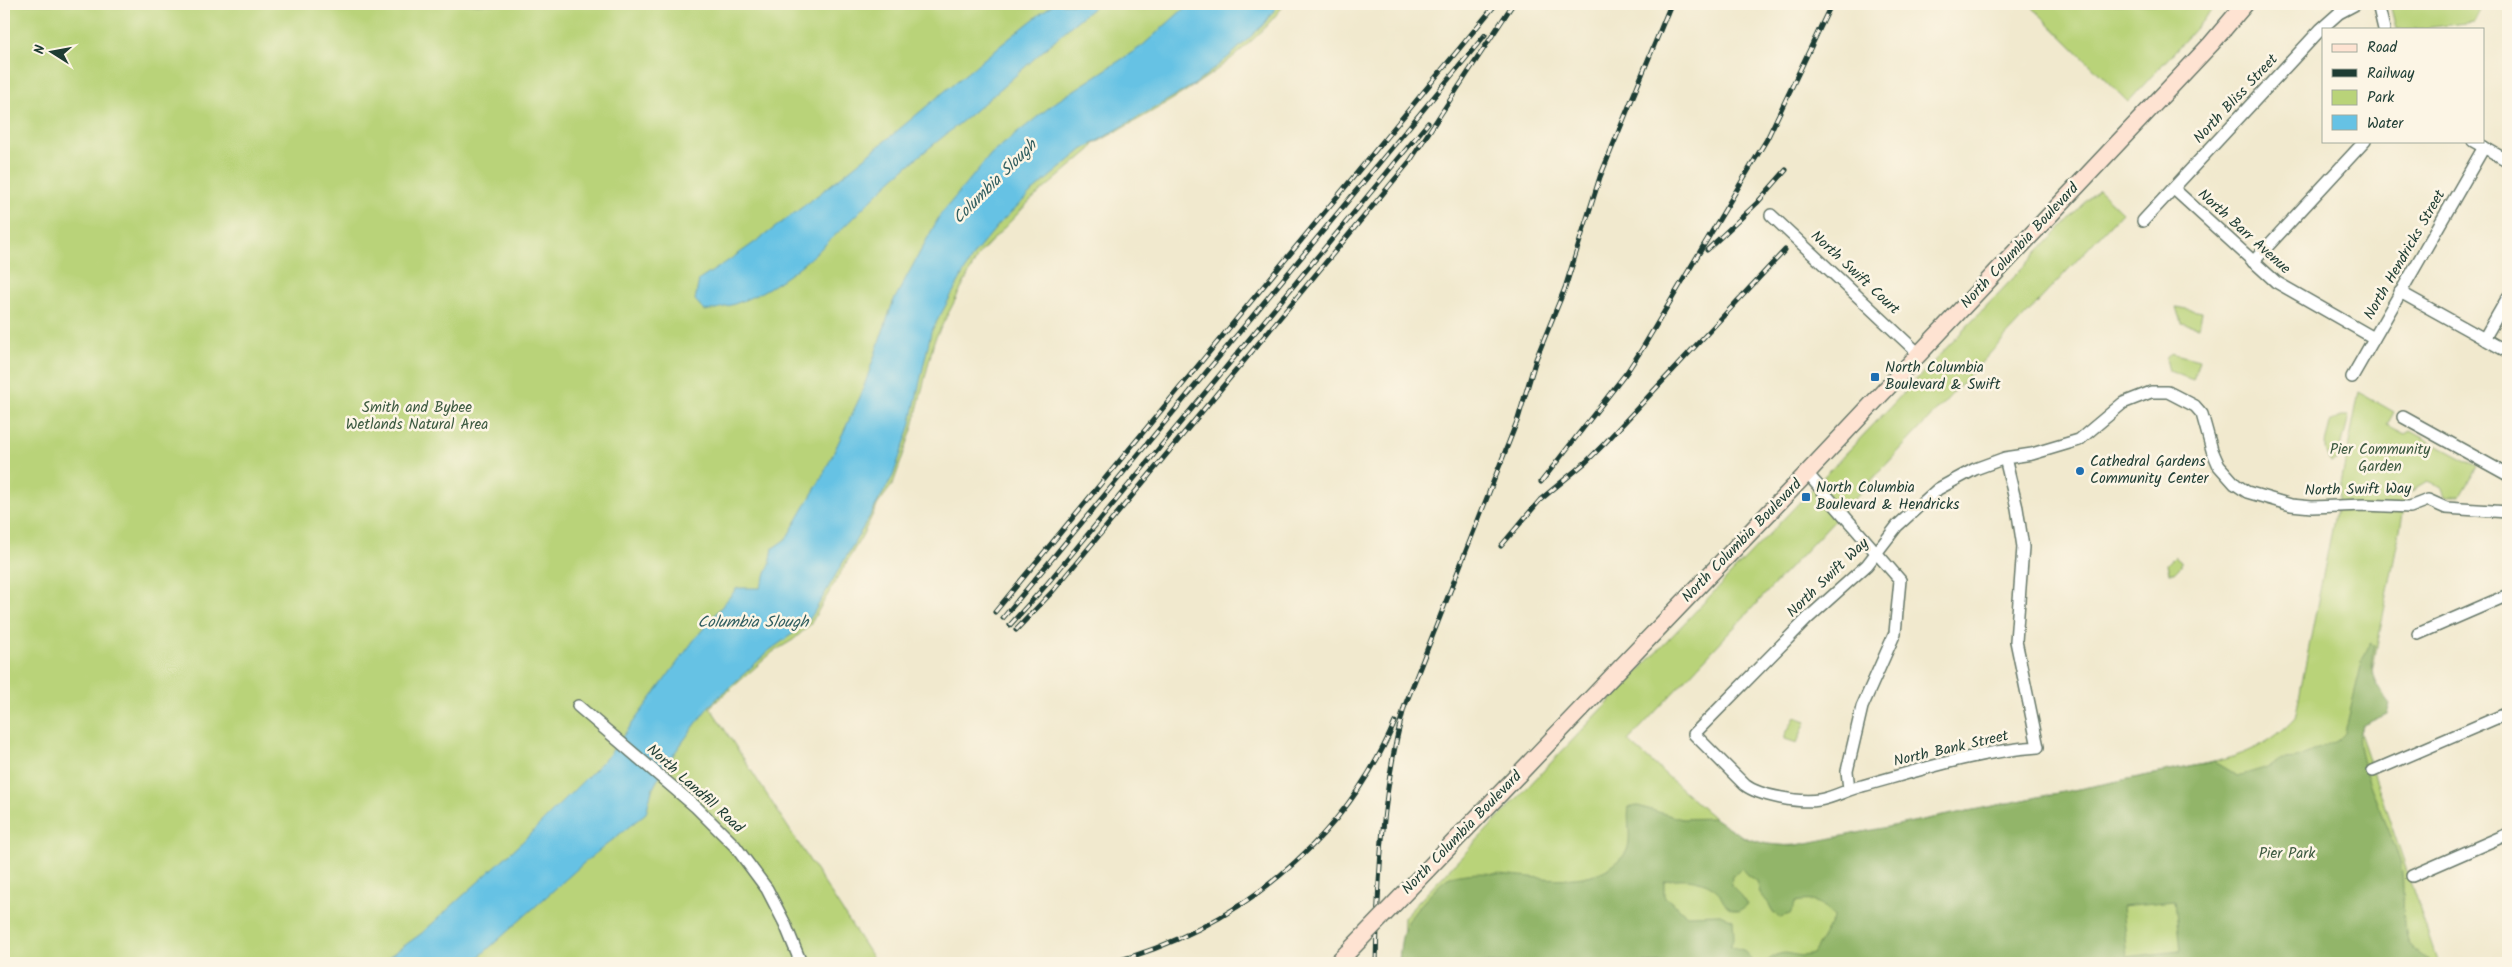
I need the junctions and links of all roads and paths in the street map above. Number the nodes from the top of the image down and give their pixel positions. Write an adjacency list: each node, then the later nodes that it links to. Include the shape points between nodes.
1 (2245, 4): 20 (main road, North Columbia Boulevard)
2 (2356, 4): 4 (street, North Bliss Street)
3 (2378, 4): 6 (street)
4 (2322, 28)
5 (2322, 28): 11 (street, North Bliss Street)
6 (2384, 28)
7 (2364, 142): 14 (street)
8 (2475, 142): 9 (street)
9 (2484, 147): 10 (street); 15 (street, North Hendricks Street)
10 (2508, 161)
11 (2174, 189): 13 (street, North Bliss Street); 14 (street, North Barr Avenue)
12 (1771, 215): 20 (street, North Swift Court)
13 (2142, 221)
14 (2253, 262): 17 (street, North Barr Avenue, via 2282,286)
15 (2400, 292): 17 (street, North Hendricks Street); 18 (street)
16 (2508, 297): 18 (street)
17 (2374, 338): 21 (street, North Hendricks Street)
18 (2484, 339): 19 (street)
19 (2508, 352)
20 (1919, 354): 24 (main road, North Columbia Boulevard)
21 (2352, 377)
22 (2403, 417): 25 (street)
23 (2005, 458): 26 (street, North Swift Way, via 2079,440 2123,403 2159,391 2195,406 2202,414 2218,466 2248,492 2291,505 2312,507 2410,507 2428,500 2446,508); 27 (street, North Swift Way, via 1938,489 1897,526); 34 (street, North Bank Street, via 2018,508 2023,547 2016,641 2038,747 1978,755)
24 (1807, 474): 27 (street); 37 (main road, North Columbia Boulevard, bridge)
25 (2508, 475)
26 (2508, 512)
27 (1877, 553): 32 (street, North Swift Way); 34 (street, via 1897,574 1901,588 1893,640 1862,707 1847,771)
28 (2508, 595): 29 (street)
29 (2418, 634)
30 (578, 706): 38 (street, North Landfill Road, via 696,807 735,846 766,889)
31 (2508, 713): 33 (street)
32 (1694, 734): 34 (street, North Bank Street, via 1753,790 1787,798 1817,800)
33 (2373, 771)
34 (1848, 789)
35 (2508, 834): 36 (street)
36 (2412, 876)
37 (1342, 958)
38 (801, 963)

